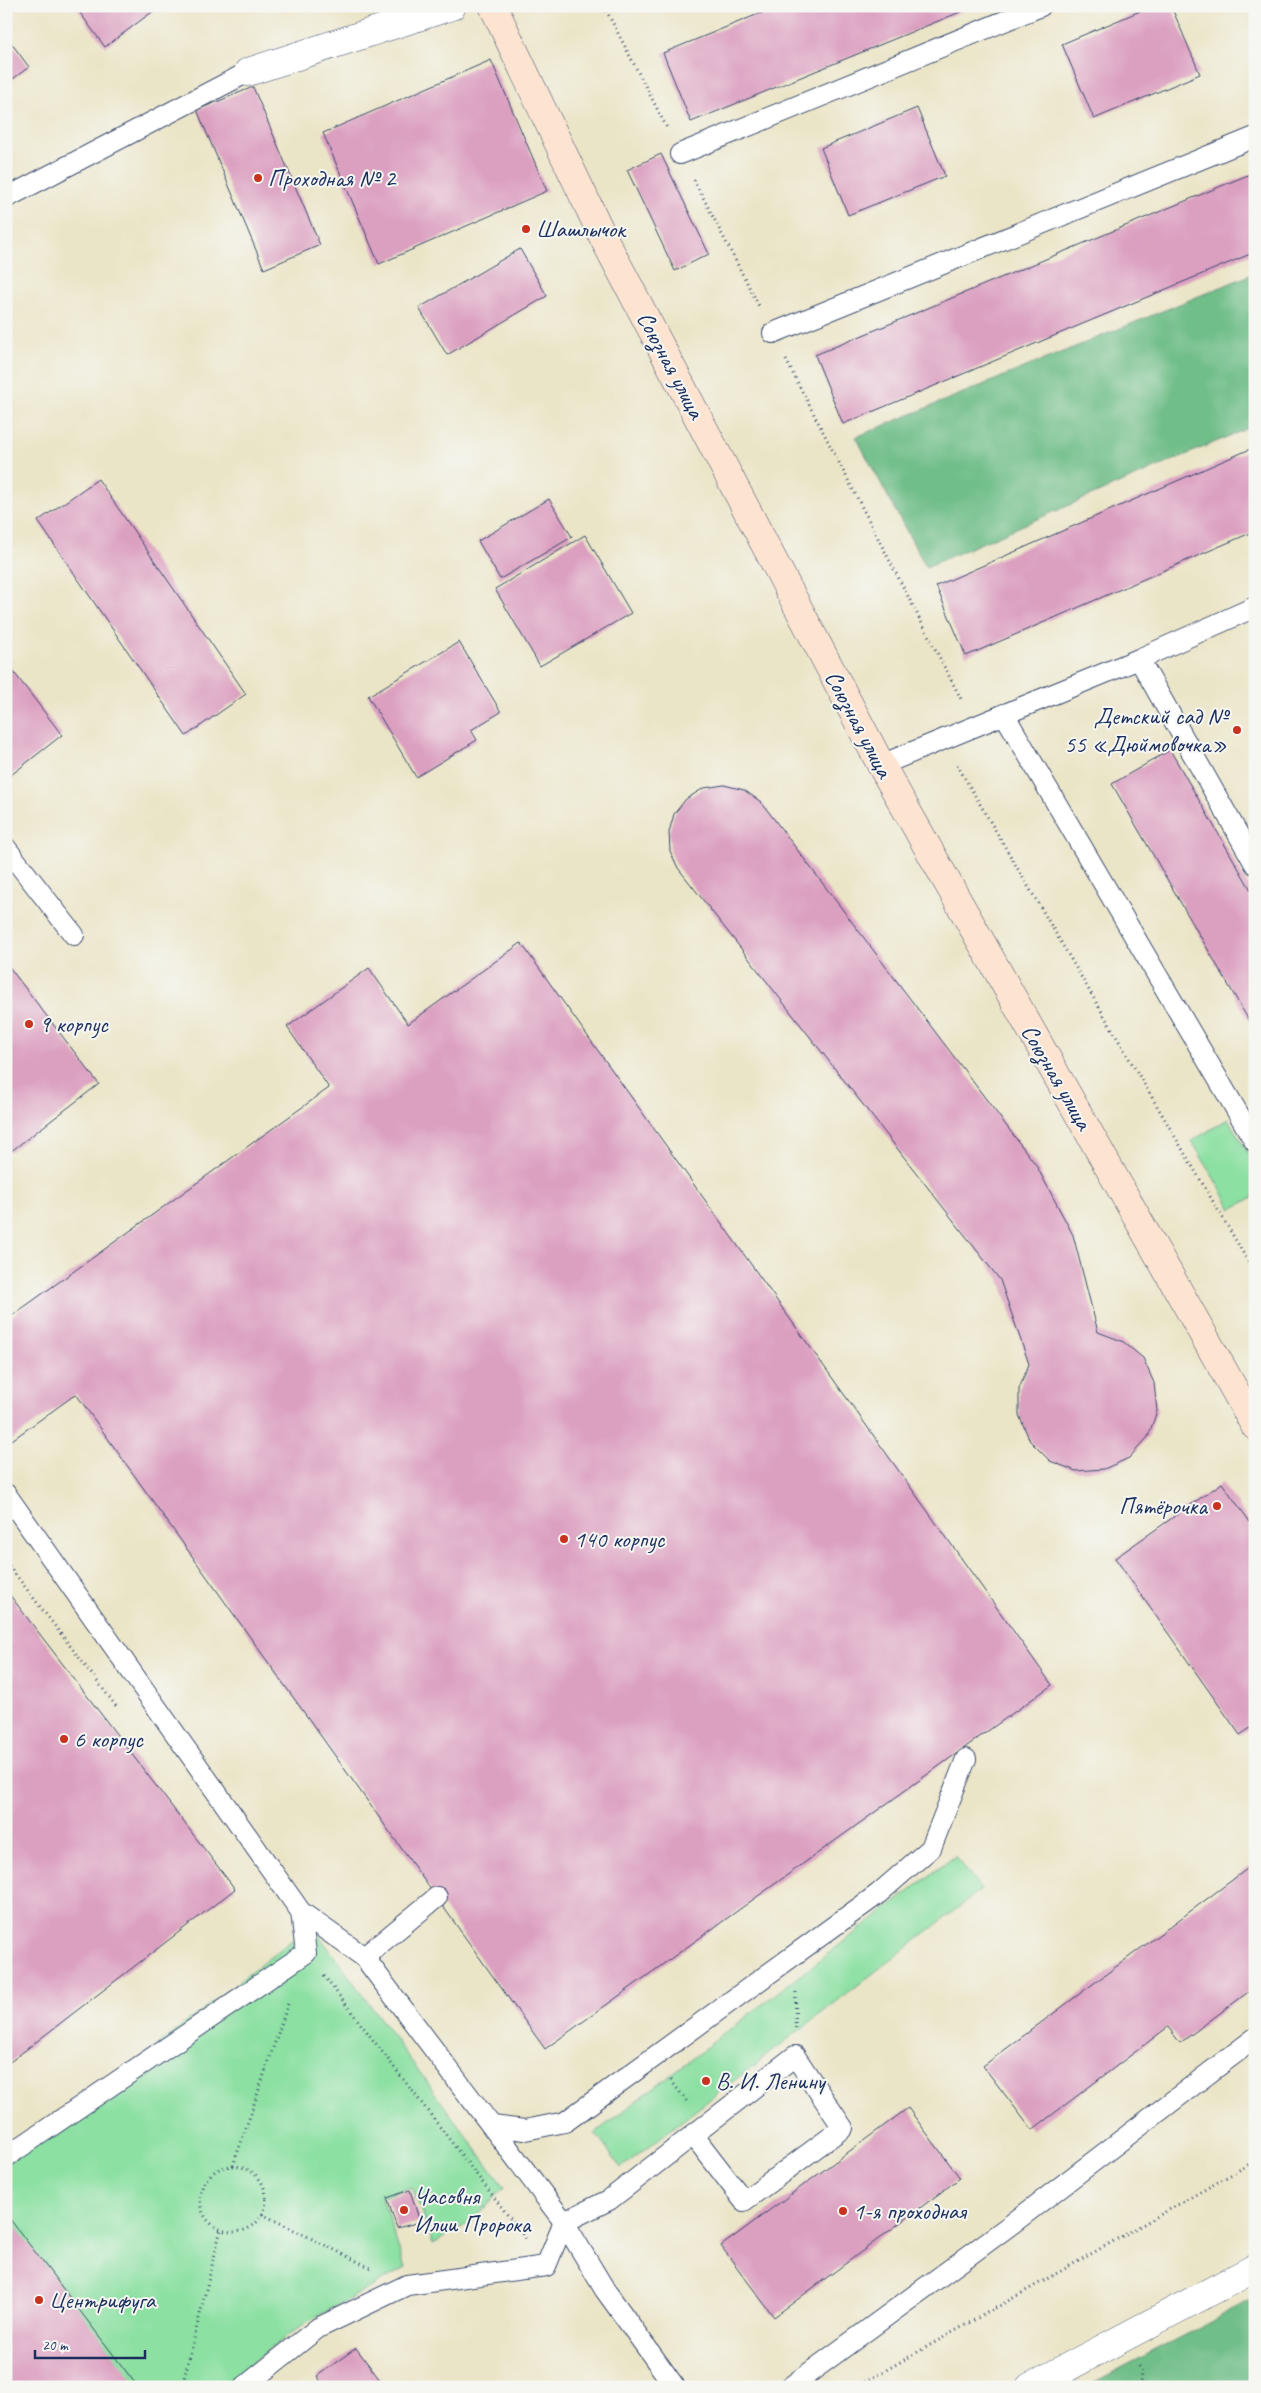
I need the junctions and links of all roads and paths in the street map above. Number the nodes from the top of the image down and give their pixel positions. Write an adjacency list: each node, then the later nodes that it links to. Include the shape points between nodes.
1 (452, 6): 5 (street)
2 (493, 6): 15 (street, Союзная улица, via 604,239)
3 (604, 6): 7 (path)
4 (1041, 6): 7 (lane)
5 (248, 72): 8 (lane)
6 (1255, 137): 9 (lane)
7 (680, 154): 9 (path)
8 (6, 198)
9 (772, 333): 13 (path)
10 (1255, 607): 11 (lane)
11 (1139, 659): 12 (lane); 17 (lane)
12 (1004, 714): 13 (lane); 19 (lane)
13 (975, 726): 14 (lane)
14 (942, 740): 15 (lane); 20 (path)
15 (880, 765): 21 (street, Союзная улица)
16 (6, 848): 18 (lane)
17 (1255, 864)
18 (74, 935)
19 (1255, 1142)
20 (1255, 1274)
21 (1255, 1426)
22 (6, 1494): 25 (lane)
23 (966, 1759): 27 (lane, via 931,1848 878,1894)
24 (437, 1897): 28 (lane)
25 (301, 1912): 26 (lane); 28 (lane)
26 (306, 1952): 34 (lane); 36 (path)
27 (796, 1953): 30 (path); 31 (lane)
28 (364, 1957): 32 (lane)
29 (1255, 2038): 45 (lane, via 1014,2224)
30 (795, 2056): 33 (lane); 33 (lane, via 842,2128 744,2201)
31 (654, 2058): 32 (lane, via 565,2122 524,2130); 33 (path)
32 (492, 2126): 38 (lane)
33 (700, 2131): 38 (lane, via 609,2200)
34 (6, 2157)
35 (1255, 2161): 46 (path)
36 (233, 2166): 37 (path, via 255,2174 263,2186); 39 (path, via 211,2174 200,2195 206,2218)
37 (262, 2214): 39 (path, via 253,2225 240,2231); 41 (path)
38 (564, 2222): 41 (lane, via 546,2266); 44 (lane, via 605,2290)
39 (221, 2229): 42 (path)
40 (1255, 2268): 47 (street)
41 (407, 2285): 43 (lane, via 318,2328)
42 (182, 2387)
43 (244, 2387)
44 (675, 2387)
45 (790, 2387)
46 (856, 2387)
47 (1030, 2387)

